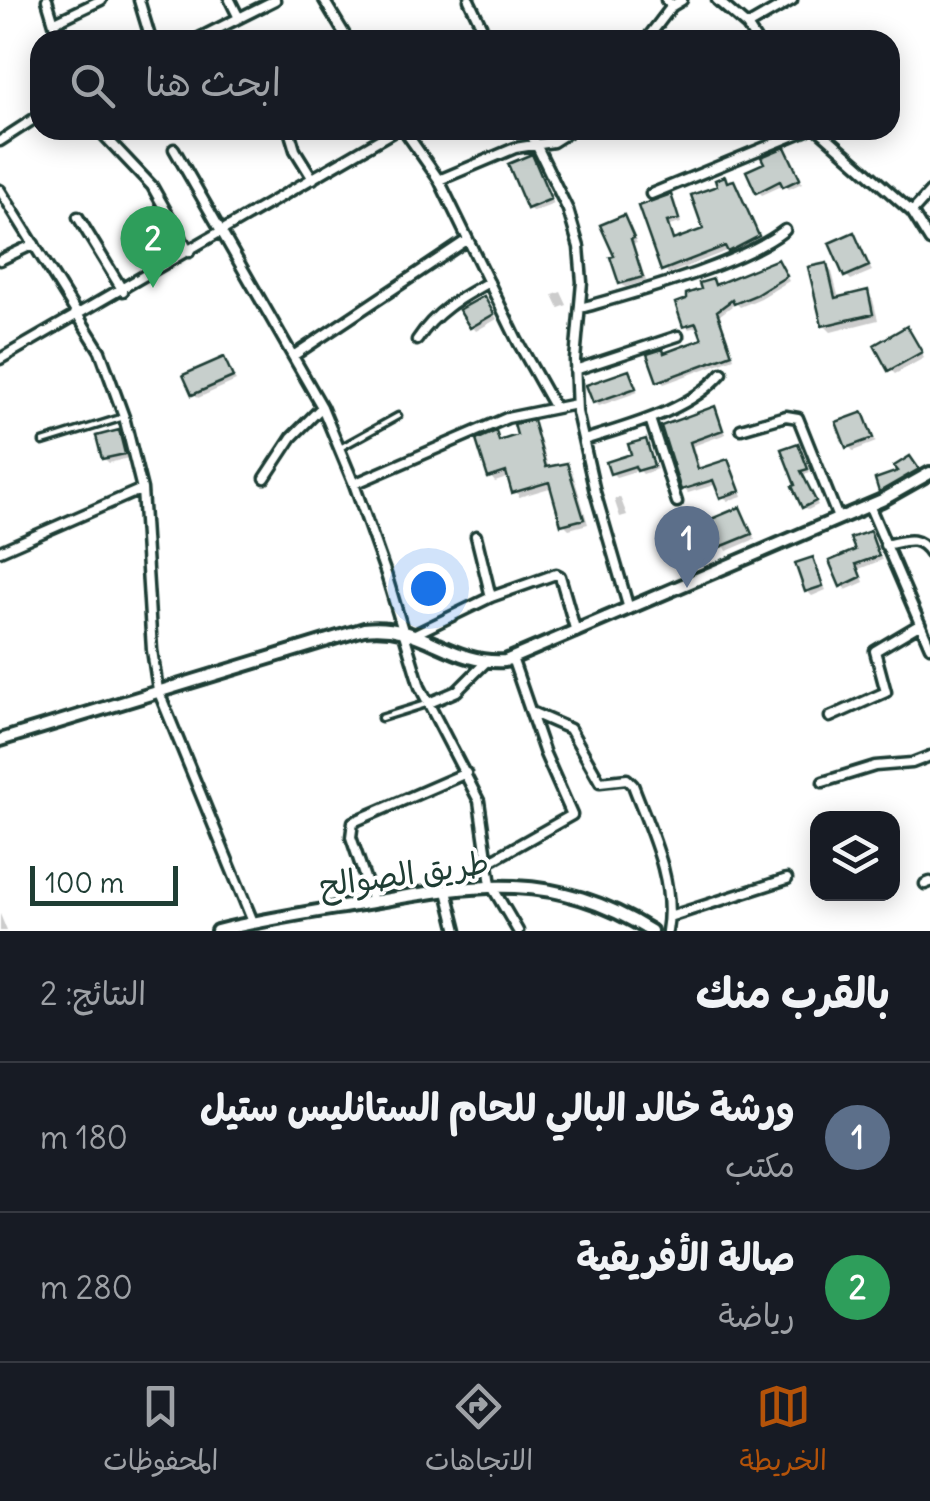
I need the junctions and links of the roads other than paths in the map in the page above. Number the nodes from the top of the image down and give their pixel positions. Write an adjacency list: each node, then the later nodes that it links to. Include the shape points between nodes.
1 (47, 0): 13 (street)
2 (101, 0): 13 (street)
3 (139, 0): 16 (street)
4 (230, 0): 12 (street)
5 (275, 0): 12 (street)
6 (324, 0): 18 (street)
7 (469, 0): 19 (street)
8 (682, 0): 11 (street)
9 (717, 0): 14 (street)
10 (792, 0): 14 (street)
11 (669, 3): 20 (street)
12 (238, 18): 17 (street)
13 (55, 22): 15 (street)
14 (747, 26): 21 (street)
15 (57, 30)
16 (148, 30)
17 (215, 30)
18 (342, 30)
19 (483, 30)
20 (652, 30)
21 (750, 30)
22 (30, 122): 31 (street)
23 (107, 140): 46 (street, via 152,186)
24 (292, 140): 34 (street)
25 (379, 140): 34 (street)
26 (411, 140): 35 (street)
27 (533, 140): 32 (street)
28 (556, 140): 32 (street)
29 (783, 140): 38 (street)
30 (830, 140): 39 (street)
31 (0, 141)
32 (535, 144): 35 (street); 50 (street, via 574,226)
33 (174, 149): 42 (street)
34 (313, 179): 42 (street)
35 (439, 180): 43 (street)
36 (0, 190): 45 (street)
37 (930, 192): 39 (street)
38 (652, 194)
39 (912, 212): 44 (street)
40 (78, 217): 49 (street)
41 (785, 230): 50 (street, via 697,270)
42 (223, 231): 46 (street); 54 (street)
43 (467, 240): 48 (street); 54 (street)
44 (930, 241)
45 (34, 244): 47 (street); 51 (street)
46 (188, 252): 49 (street)
47 (0, 260)
48 (489, 282): 53 (street, via 445,307); 60 (street)
49 (123, 291): 51 (street)
50 (581, 308): 56 (street)
51 (78, 316): 55 (street); 62 (street, via 100,351)
52 (678, 336): 56 (street)
53 (417, 340)
54 (292, 356): 59 (street)
55 (0, 359)
56 (575, 370): 58 (street)
57 (722, 373): 63 (street, via 709,388)
58 (576, 404): 60 (street); 65 (street)
59 (322, 407): 67 (street); 69 (street)
60 (555, 408): 70 (street, via 489,424)
61 (398, 416): 67 (lane)
62 (124, 417): 66 (lane); 71 (street)
63 (650, 418): 65 (street); 72 (street)
64 (742, 429): 74 (street, via 798,418)
65 (584, 440): 80 (street)
66 (43, 442)
67 (340, 448): 70 (street)
68 (930, 473): 73 (street)
69 (265, 478)
70 (354, 484): 82 (street)
71 (142, 489): 77 (street); 88 (street)
72 (678, 502)
73 (869, 505): 74 (street); 76 (street)
74 (838, 518): 80 (street)
75 (476, 536): 79 (street)
76 (885, 546): 78 (street, via 913,538); 81 (street)
77 (0, 550)
78 (930, 553)
79 (491, 597): 83 (street, via 556,574); 84 (street)
80 (628, 610): 83 (street)
81 (919, 625): 85 (street); 91 (street, via 874,651 886,692)
82 (402, 629): 84 (street); 88 (street, via 364,629); 89 (street)
83 (576, 632): 86 (street)
84 (415, 634): 87 (street)
85 (930, 646)
86 (512, 658): 87 (street); 90 (street)
87 (486, 662): 89 (street, via 457,691)
88 (158, 690): 93 (street); 103 (street)
89 (429, 704): 92 (lane); 95 (street)
90 (531, 712): 97 (street, via 572,817); 102 (street, via 570,728 600,782 633,785 660,861)
91 (830, 717)
92 (382, 718)
93 (2, 736)
94 (930, 756): 96 (street)
95 (466, 773): 97 (street, via 479,801); 101 (street, via 352,822 350,837)
96 (823, 782)
97 (488, 864): 99 (street)
98 (787, 879): 102 (street)
99 (491, 885): 100 (street, طريق الصوالح); 106 (street); 107 (street, طريق الصوالح, via 569,893)
100 (447, 891): 101 (street, طريق الصوالح); 104 (street)
101 (373, 902): 103 (street, طريق الصوالح)
102 (669, 918): 108 (street)
103 (252, 922): 105 (street, طريق الصوالح)
104 (456, 930)
105 (217, 931)
106 (518, 931)
107 (651, 931)
108 (667, 931)

